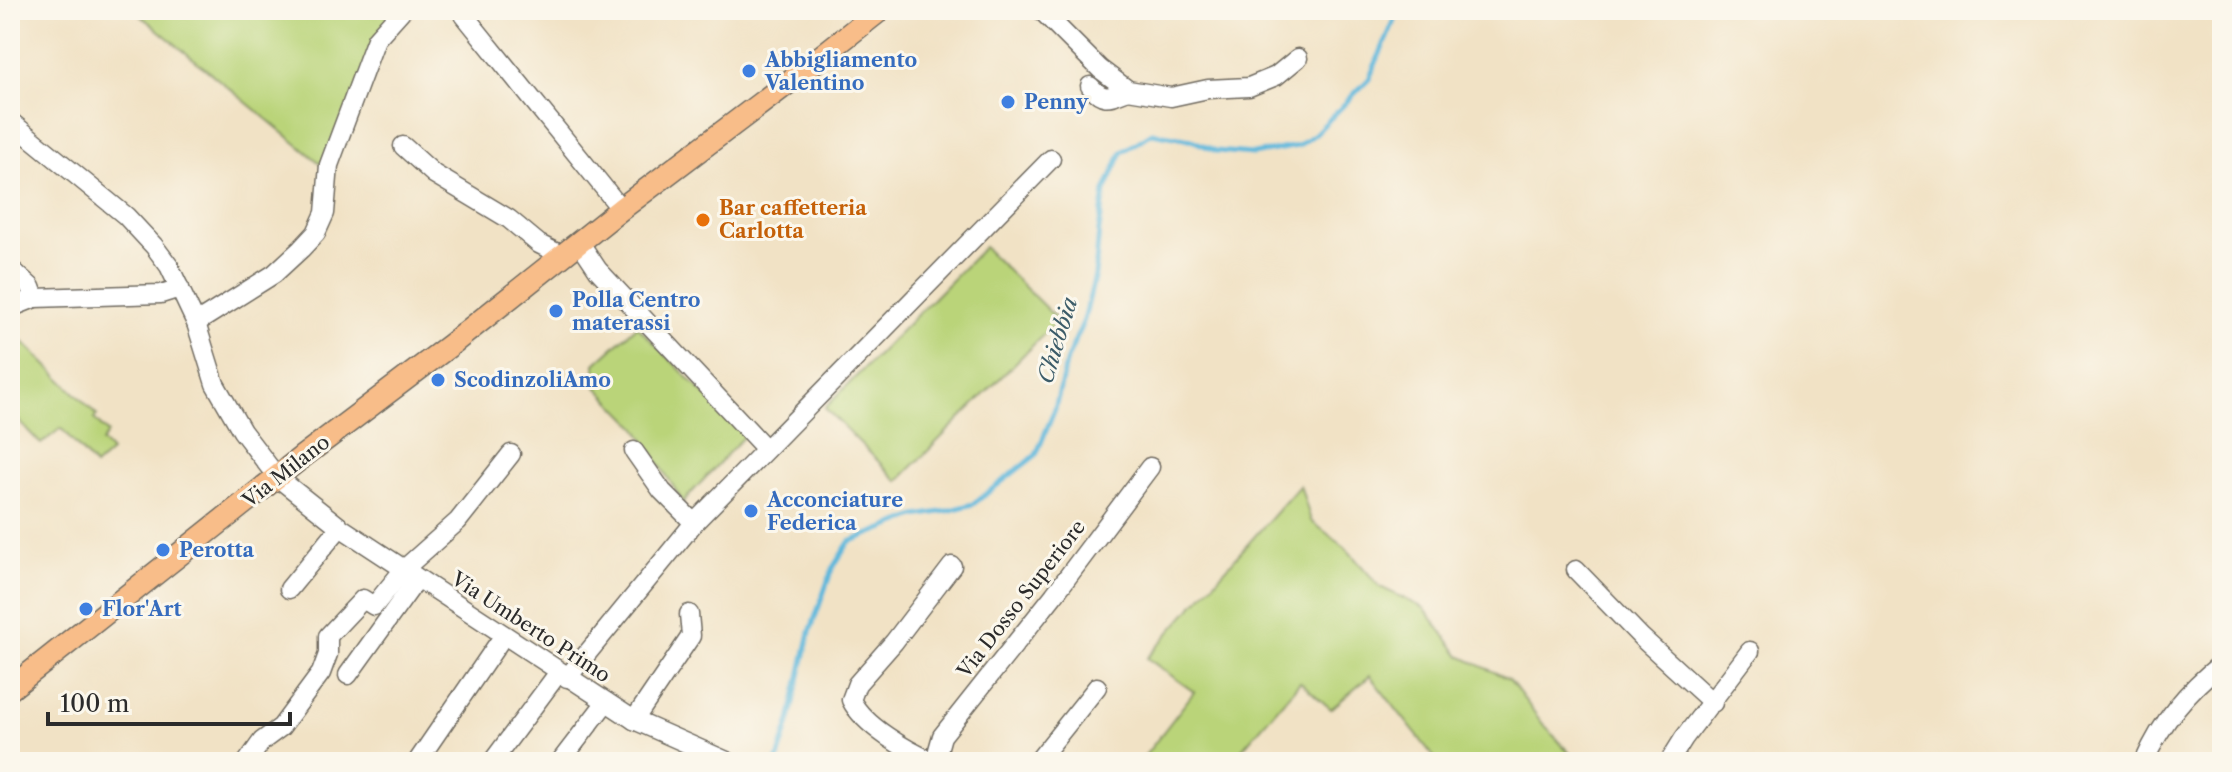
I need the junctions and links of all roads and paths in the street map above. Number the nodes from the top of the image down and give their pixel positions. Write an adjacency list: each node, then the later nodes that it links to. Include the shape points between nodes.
1 (402, 10): 17 (street, via 376,39 329,165 325,213 316,233 274,274)
2 (880, 10): 11 (main road, Via Milano)
3 (1041, 10): 7 (street)
4 (464, 15): 11 (street)
5 (1298, 58): 7 (street, via 1276,76 1249,87 1171,97)
6 (1090, 86): 7 (street, via 1098,95 1110,97)
7 (1128, 90)
8 (10, 121): 14 (street, Via Umberto Primo, via 126,216)
9 (403, 146): 12 (street, via 434,174 509,219 539,244)
10 (1051, 159): 18 (street)
11 (621, 209): 12 (main road, Via Milano)
12 (572, 249): 18 (street, via 598,270); 22 (main road, Via Milano)
13 (10, 268): 15 (street)
14 (180, 288): 15 (street, via 161,294); 17 (street, Via Umberto Primo)
15 (35, 298): 16 (street)
16 (10, 308)
17 (196, 323): 22 (street, Via Umberto Primo, via 215,384)
18 (766, 449): 23 (street)
19 (634, 451): 23 (street, via 662,491)
20 (511, 454): 27 (street)
21 (1150, 467): 45 (street, Via Dosso Superiore, via 942,736)
22 (277, 477): 24 (street, Via Umberto Primo); 36 (main road, Via Milano)
23 (694, 523): 34 (street)
24 (340, 527): 27 (street, Via Umberto Primo); 28 (street)
25 (952, 566): 45 (street, Via Dosso Superiore, via 857,684 851,700 876,728)
26 (1576, 570): 38 (street)
27 (411, 574): 30 (street, Via Umberto Primo); 33 (street); 40 (street, via 374,606 363,599 328,636 321,673)
28 (289, 589)
29 (689, 614): 39 (street, via 691,636)
30 (504, 635): 34 (street, Via Umberto Primo); 41 (street)
31 (1750, 651): 38 (street)
32 (2222, 663): 48 (street, via 2174,709)
33 (348, 675)
34 (563, 675): 37 (street, Via Umberto Primo); 42 (street)
35 (1097, 687): 46 (street)
36 (10, 689)
37 (606, 702): 39 (street, Via Umberto Primo); 43 (street)
38 (1713, 703): 47 (street)
39 (634, 720): 44 (street, Via Umberto Primo)
40 (247, 762)
41 (417, 762)
42 (492, 762)
43 (560, 762)
44 (729, 762)
45 (935, 762)
46 (1037, 762)
47 (1669, 762)
48 (2144, 762)

